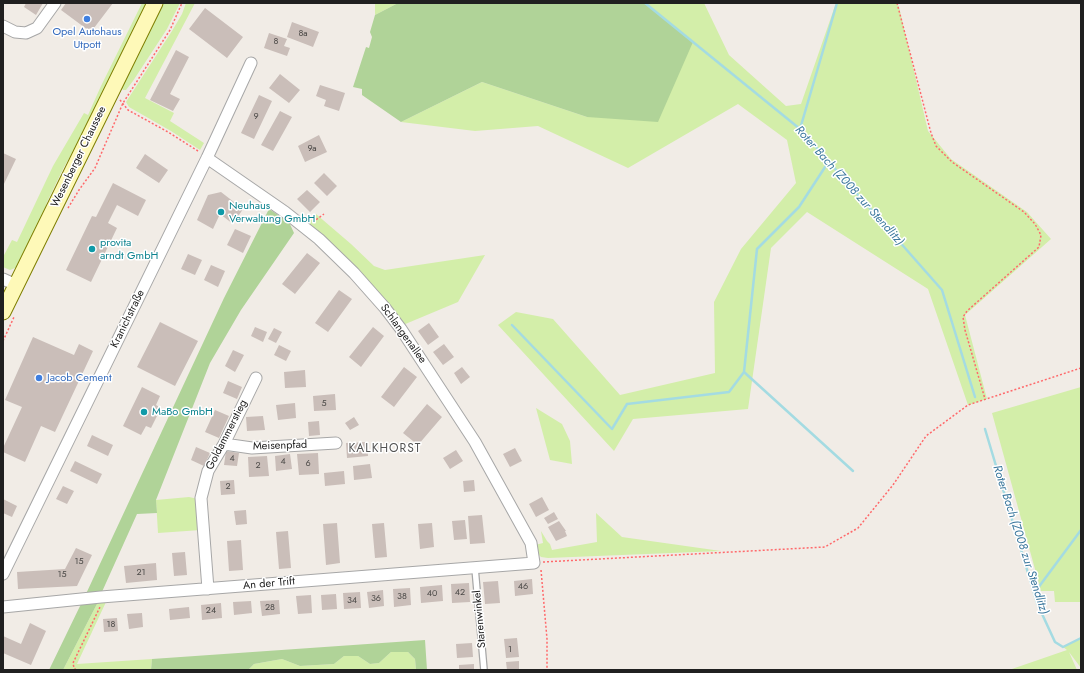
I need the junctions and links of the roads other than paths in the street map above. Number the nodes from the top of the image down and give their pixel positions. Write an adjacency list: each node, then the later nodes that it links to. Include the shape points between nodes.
1 (55, 3): 3 (street, via 37,28 26,33 15,32)
2 (155, 3): 6 (main road, Wesenberger Chaussee, via 112,92)
3 (3, 26)
4 (251, 63): 5 (street, Kranichstraße)
5 (207, 158): 11 (street, Schlangenallee, via 320,239 385,308 475,442 531,543); 13 (street, Kranichstraße)
6 (10, 282): 7 (main road, Wesenberger Chaussee)
7 (9, 313)
8 (256, 378): 10 (street, Goldammerstieg)
9 (336, 443): 10 (street, Meisenpfad, via 252,448)
10 (224, 444): 14 (street, Goldammerstieg, via 208,471 201,498)
11 (537, 563): 12 (street, An der Trift)
12 (475, 568): 14 (street, An der Trift); 16 (lane, Starenwinkel)
13 (3, 574)
14 (208, 589): 15 (street, An der Trift)
15 (3, 607)
16 (484, 670)

